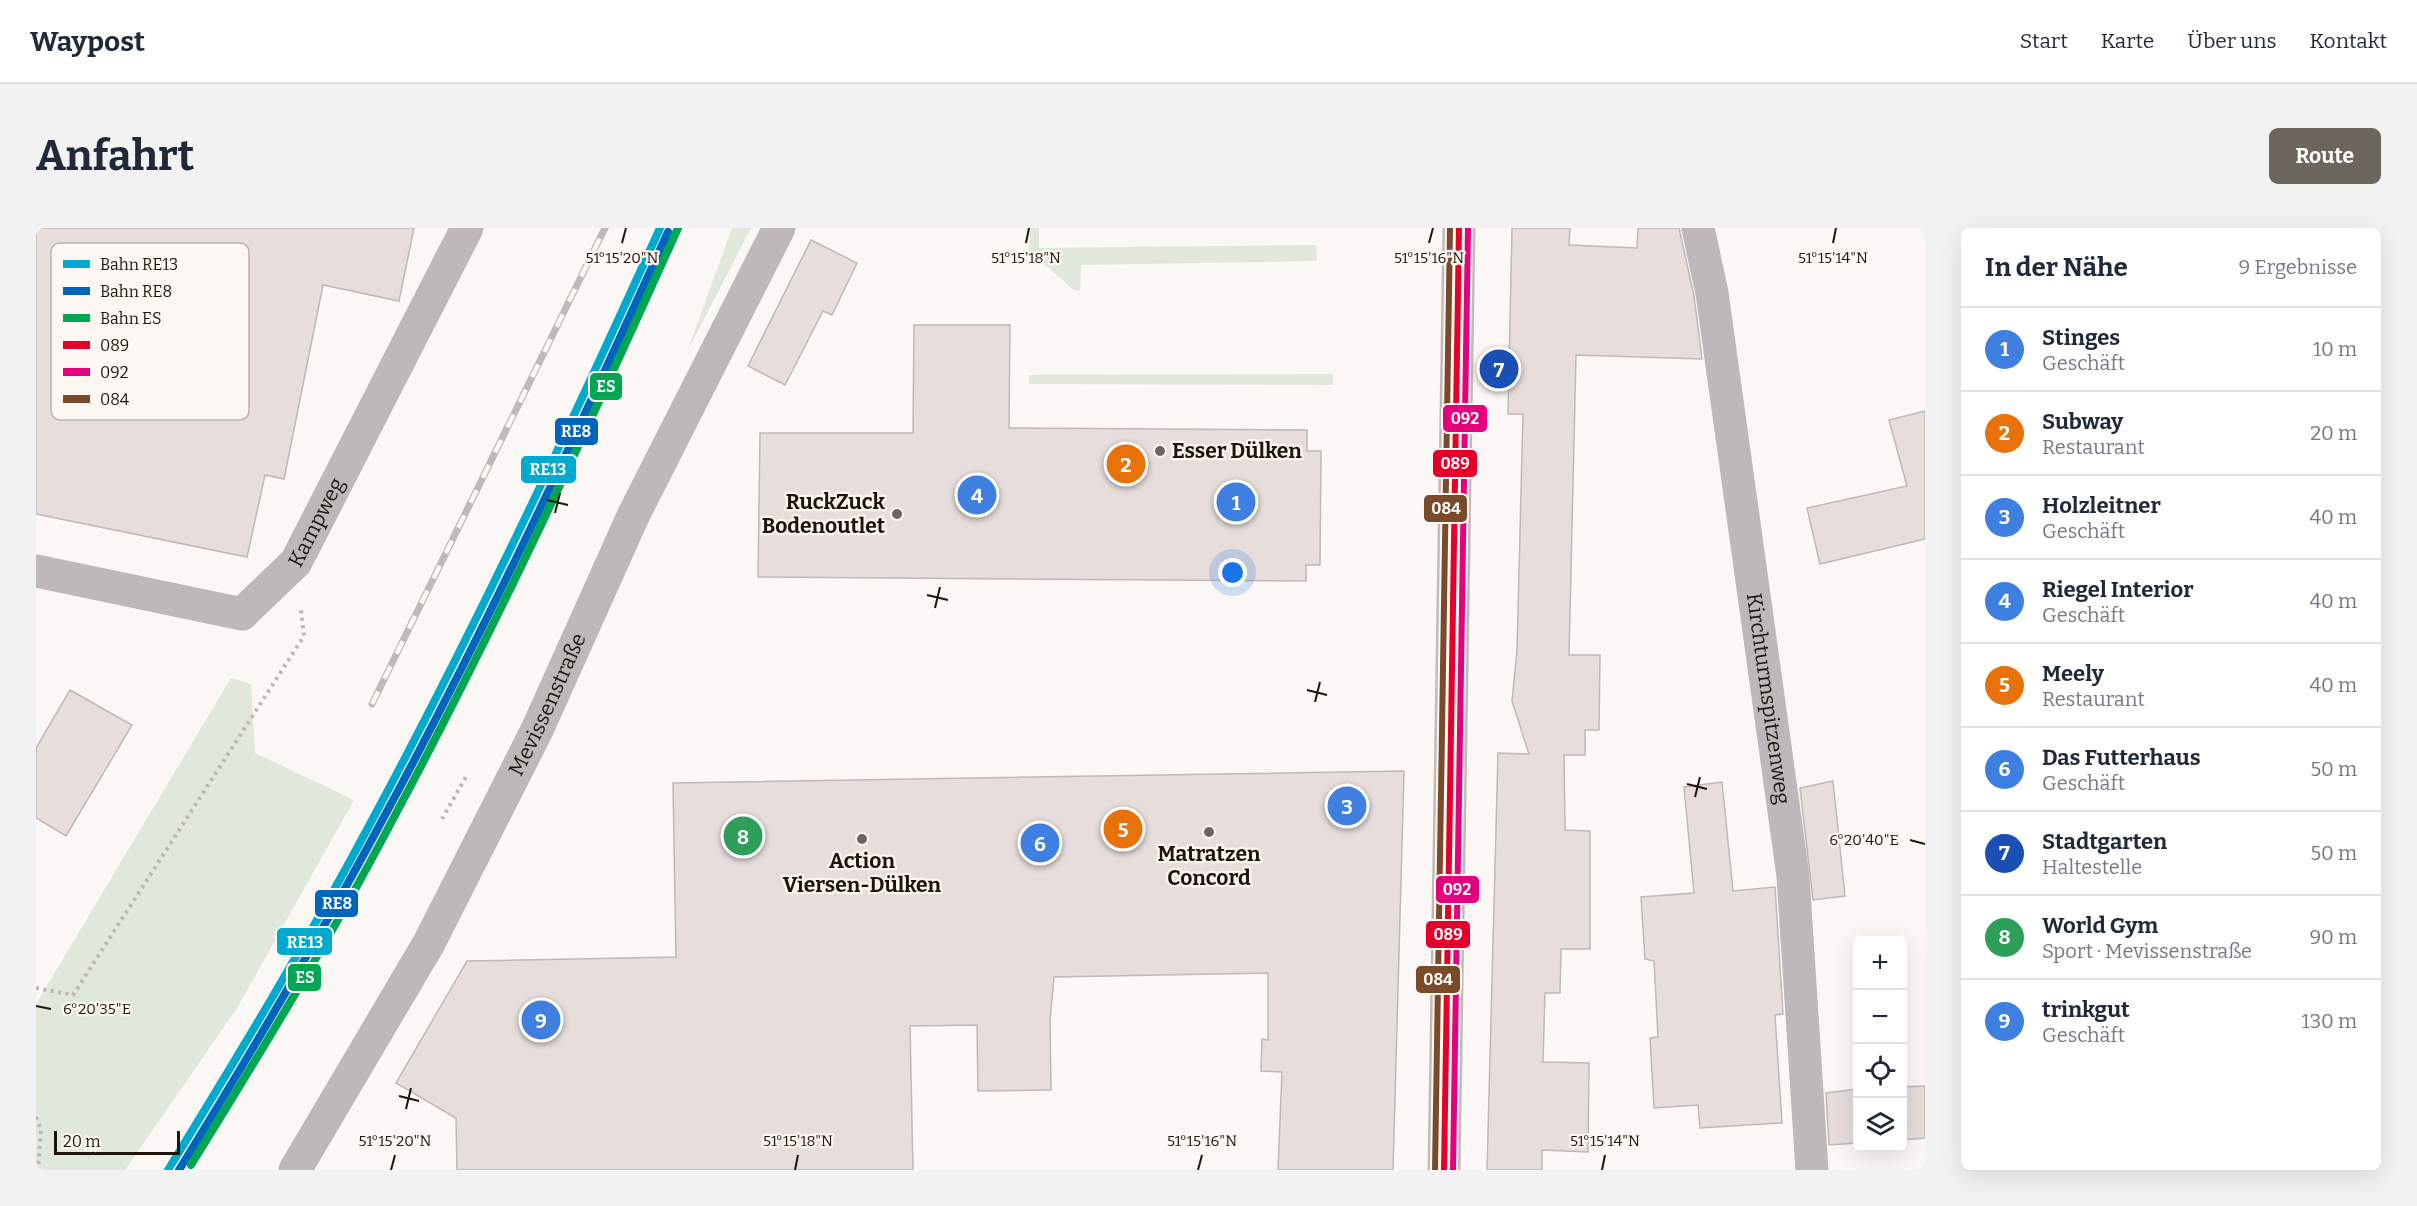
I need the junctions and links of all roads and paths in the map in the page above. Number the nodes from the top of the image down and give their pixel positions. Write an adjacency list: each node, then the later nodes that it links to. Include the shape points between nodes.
1 (466, 228): 5 (street, Kampweg)
2 (779, 228): 10 (street, Mevissenstraße, via 634,514 537,730 429,943)
3 (1459, 228): 11 (main road)
4 (1698, 228): 12 (street, Kirchturmspitzenweg, via 1712,293 1793,876)
5 (296, 562): 6 (street, Kampweg, via 242,614); 7 (path, via 304,636 73,994)
6 (36, 571)
7 (36, 988)
8 (36, 1117): 9 (path, via 41,1129)
9 (38, 1170)
10 (295, 1170)
11 (1444, 1170)
12 (1812, 1170)

